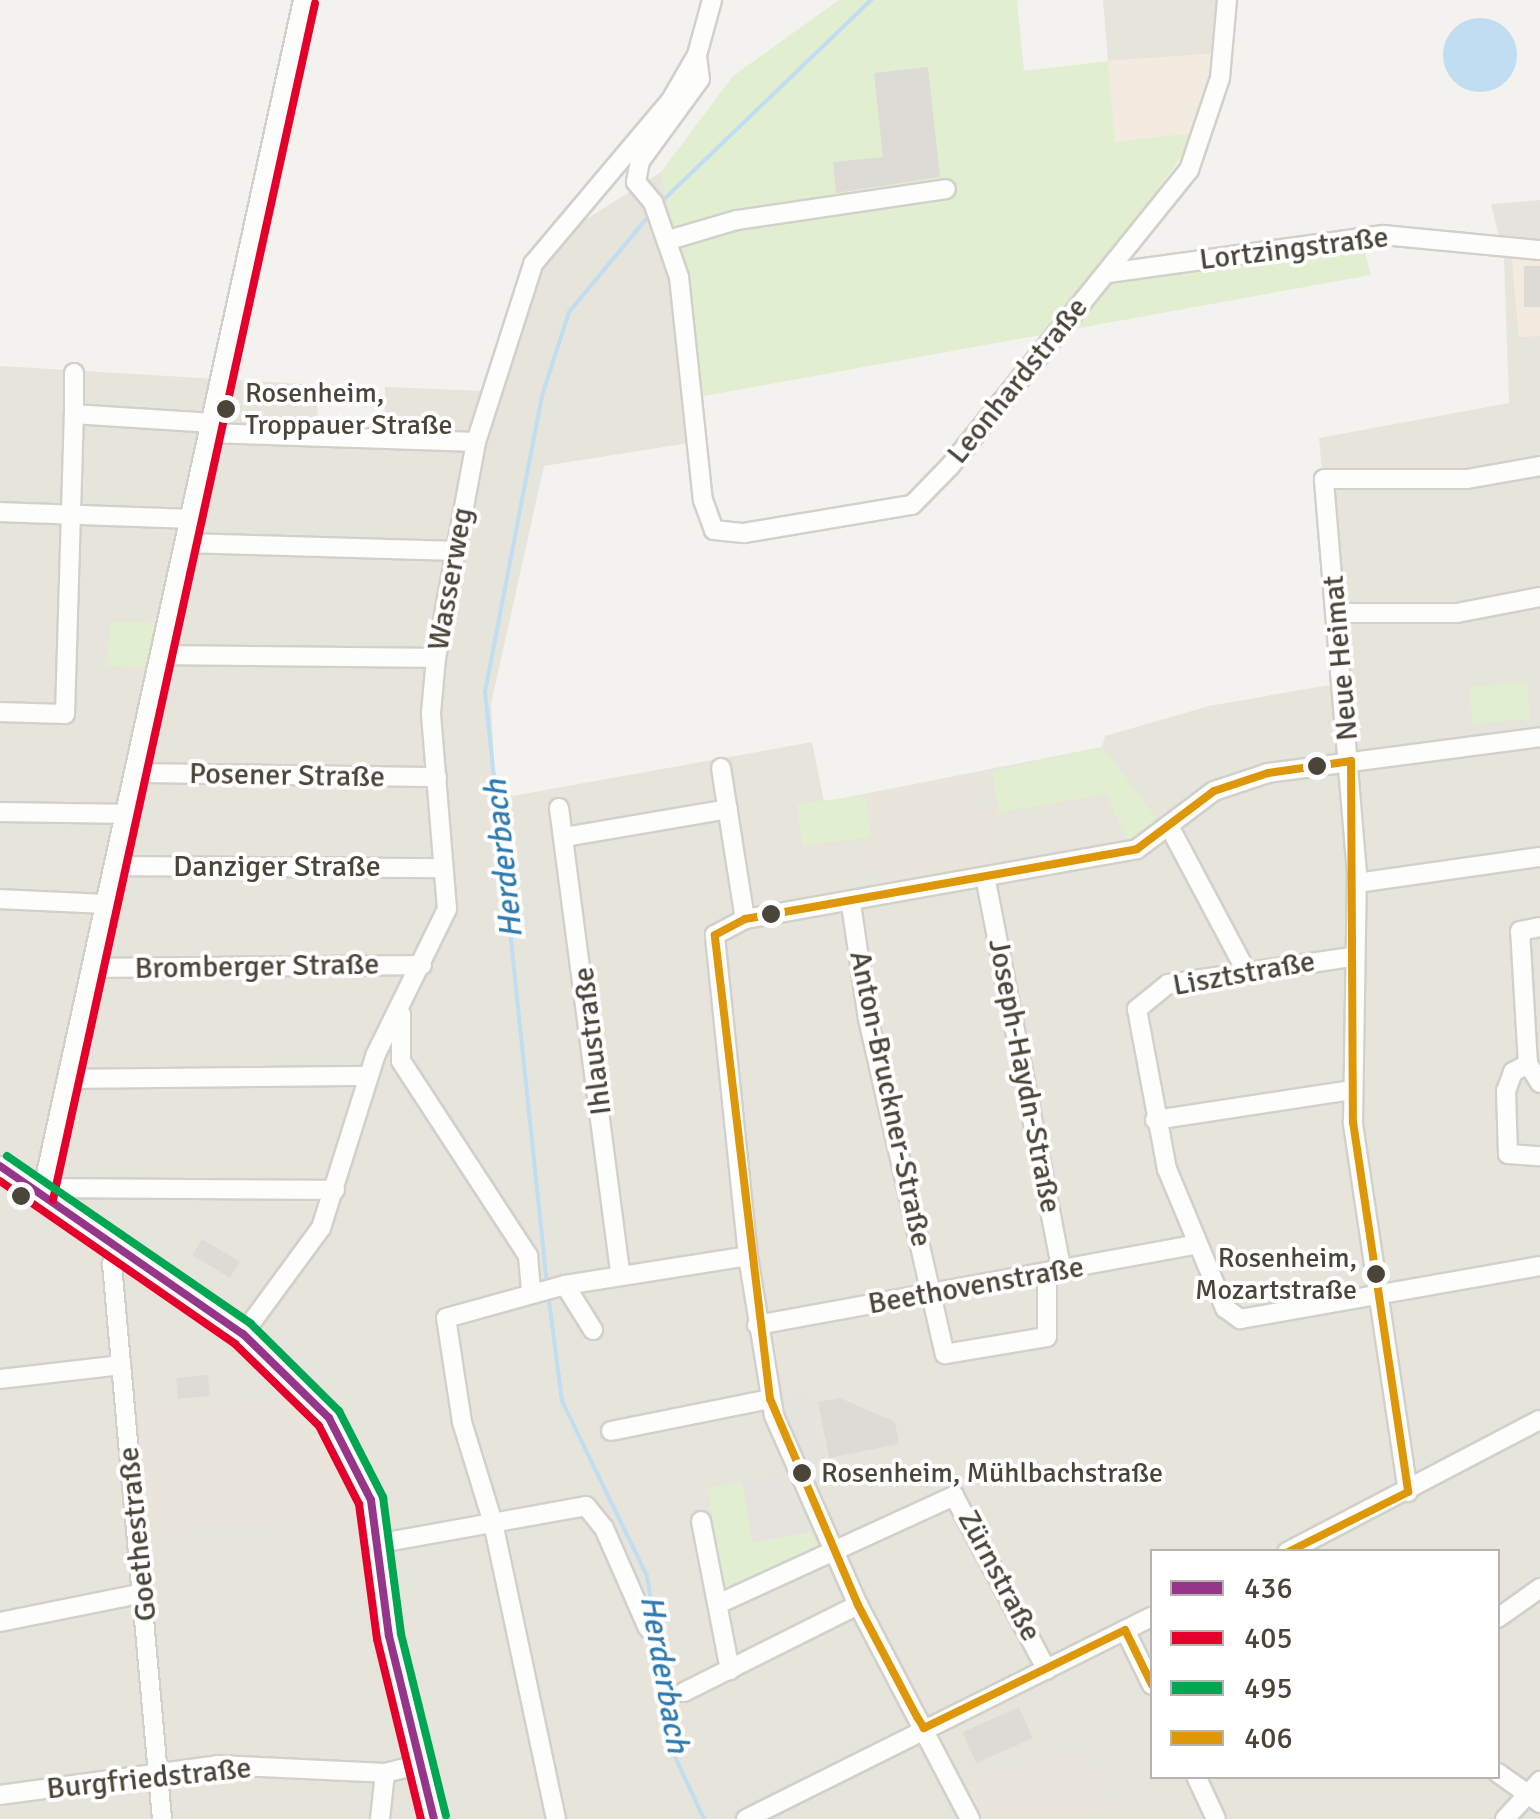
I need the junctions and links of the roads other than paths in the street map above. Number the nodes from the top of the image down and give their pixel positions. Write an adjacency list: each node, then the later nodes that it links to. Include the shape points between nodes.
1 (303, 0): 11 (street)
2 (712, 0): 4 (street)
3 (1227, 0): 8 (street, Leonhardstraße, via 1220,78 1200,146)
4 (697, 55): 6 (street, via 700,79 684,111 640,161 636,182); 12 (street, Wasserweg, via 671,100 533,264)
5 (946, 189): 6 (street, via 737,220)
6 (669, 240): 8 (street, Leonhardstraße, via 695,448 714,530 744,532 912,505)
7 (1540, 250): 8 (street, Lortzingstraße, via 1384,235)
8 (1108, 273)
9 (74, 373): 10 (street)
10 (74, 414): 11 (street); 15 (street)
11 (211, 428): 12 (street); 16 (street)
12 (476, 442): 18 (street, Wasserweg)
13 (1540, 466): 20 (street, Neue Heimat, via 1468,479 1324,478)
14 (0, 512): 15 (street)
15 (72, 515): 16 (street); 23 (street, via 65,714)
16 (190, 519): 17 (street)
17 (185, 543): 18 (street); 21 (street)
18 (457, 550): 22 (street, Wasserweg)
19 (1540, 597): 20 (street, via 1458,613)
20 (1338, 613): 25 (street, Neue Heimat)
21 (164, 655): 22 (street); 27 (street)
22 (436, 658): 28 (street, Wasserweg)
23 (0, 712)
24 (1540, 736): 25 (street)
25 (1351, 761): 33 (street, via 1268,772 1214,791); 39 (street, Neue Heimat)
26 (721, 768): 30 (street)
27 (136, 773): 28 (street, Posener Straße); 32 (street)
28 (437, 777): 37 (street, Wasserweg)
29 (559, 808): 34 (street, Ihlaustraße)
30 (728, 809): 34 (street); 43 (street)
31 (0, 812): 32 (street)
32 (126, 814): 36 (street)
33 (1169, 826): 38 (street, via 1137,848); 48 (street)
34 (564, 838): 65 (street, Ihlaustraße)
35 (1540, 858): 39 (street)
36 (115, 866): 37 (street, Danziger Straße); 41 (street)
37 (440, 868): 46 (street, Wasserweg, via 447,909)
38 (986, 881): 42 (street); 64 (street, Joseph-Haydn-Straße)
39 (1358, 883): 45 (street, Neue Heimat)
40 (0, 899): 41 (street)
41 (108, 904): 47 (street)
42 (851, 904): 43 (street); 69 (street, Anton-Bruckner-Straße, via 868,1019)
43 (746, 919): 62 (street, via 715,934)
44 (1540, 927): 50 (street, via 1520,931)
45 (1351, 956): 48 (street, Lisztstraße); 54 (street, Neue Heimat)
46 (422, 965): 47 (street, Bromberger Straße); 49 (street, Wasserweg)
47 (92, 968): 52 (street)
48 (1246, 970): 55 (street, Lisztstraße, via 1168,984 1140,1001)
49 (404, 999): 51 (street, Wasserweg); 68 (street, via 400,1061 528,1256)
50 (1528, 1064): 53 (street); 56 (street, via 1514,1072 1506,1091 1508,1154)
51 (368, 1076): 52 (street); 58 (street, Wasserweg)
52 (70, 1078): 59 (street)
53 (1540, 1082)
54 (1352, 1090): 55 (street); 67 (street, Neue Heimat)
55 (1155, 1120): 60 (street)
56 (1540, 1156)
57 (0, 1166): 59 (street)
58 (335, 1190): 59 (street); 72 (street, Wasserweg, via 321,1228)
59 (44, 1192): 61 (street)
60 (1195, 1246): 64 (street, Beethovenstraße); 67 (street, via 1225,1308 1240,1318)
61 (122, 1252): 72 (street); 73 (street, Goethestraße, via 112,1264)
62 (748, 1256): 65 (street); 70 (street)
63 (1540, 1266): 67 (street)
64 (1054, 1272): 69 (street, Beethovenstraße); 69 (street, Joseph-Haydn-Straße, via 1048,1337 955,1357 945,1354)
65 (620, 1276): 66 (street)
66 (564, 1285): 68 (street); 71 (street)
67 (1378, 1292): 78 (street, Neue Heimat)
68 (532, 1294): 80 (street, via 446,1318 462,1422)
69 (931, 1294): 70 (street, Beethovenstraße)
70 (757, 1325): 75 (street)
71 (593, 1330)
72 (243, 1334): 81 (street, via 330,1418 357,1461)
73 (121, 1365): 74 (street); 85 (street, Goethestraße)
74 (0, 1378)
75 (770, 1399): 77 (street); 83 (street)
76 (1540, 1420): 78 (street)
77 (612, 1431)
78 (1408, 1492): 82 (street)
79 (701, 1520): 86 (street)
80 (493, 1523): 81 (street); 91 (street, via 586,1506 604,1528); 108 (street)
81 (381, 1543): 98 (street, via 389,1636)
82 (1292, 1549)
83 (833, 1550): 86 (street); 87 (street); 94 (street, Zürnstraße, via 954,1496)
84 (1540, 1588): 88 (street)
85 (144, 1593): 90 (street); 99 (street, Goethestraße)
86 (718, 1604): 93 (street)
87 (858, 1605): 93 (street); 97 (street)
88 (1500, 1617)
89 (1150, 1618): 92 (street)
90 (0, 1622)
91 (648, 1628)
92 (1125, 1630): 94 (street); 95 (street)
93 (730, 1670): 96 (street)
94 (1048, 1670): 97 (street)
95 (1150, 1681)
96 (684, 1692)
97 (924, 1728): 109 (street); 110 (street)
98 (416, 1765): 100 (street, Burgfriedstraße); 107 (street)
99 (162, 1771): 100 (street, Burgfriedstraße, via 218,1765); 104 (street, Burgfriedstraße); 105 (street, Goethestraße)
100 (385, 1773): 106 (street)
101 (1500, 1774): 103 (street)
102 (1197, 1779): 111 (street)
103 (1536, 1793): 112 (street)
104 (0, 1795)
105 (162, 1819)
106 (380, 1819)
107 (434, 1819)
108 (556, 1819)
109 (746, 1819)
110 (970, 1819)
111 (1216, 1819)
112 (1504, 1819)

